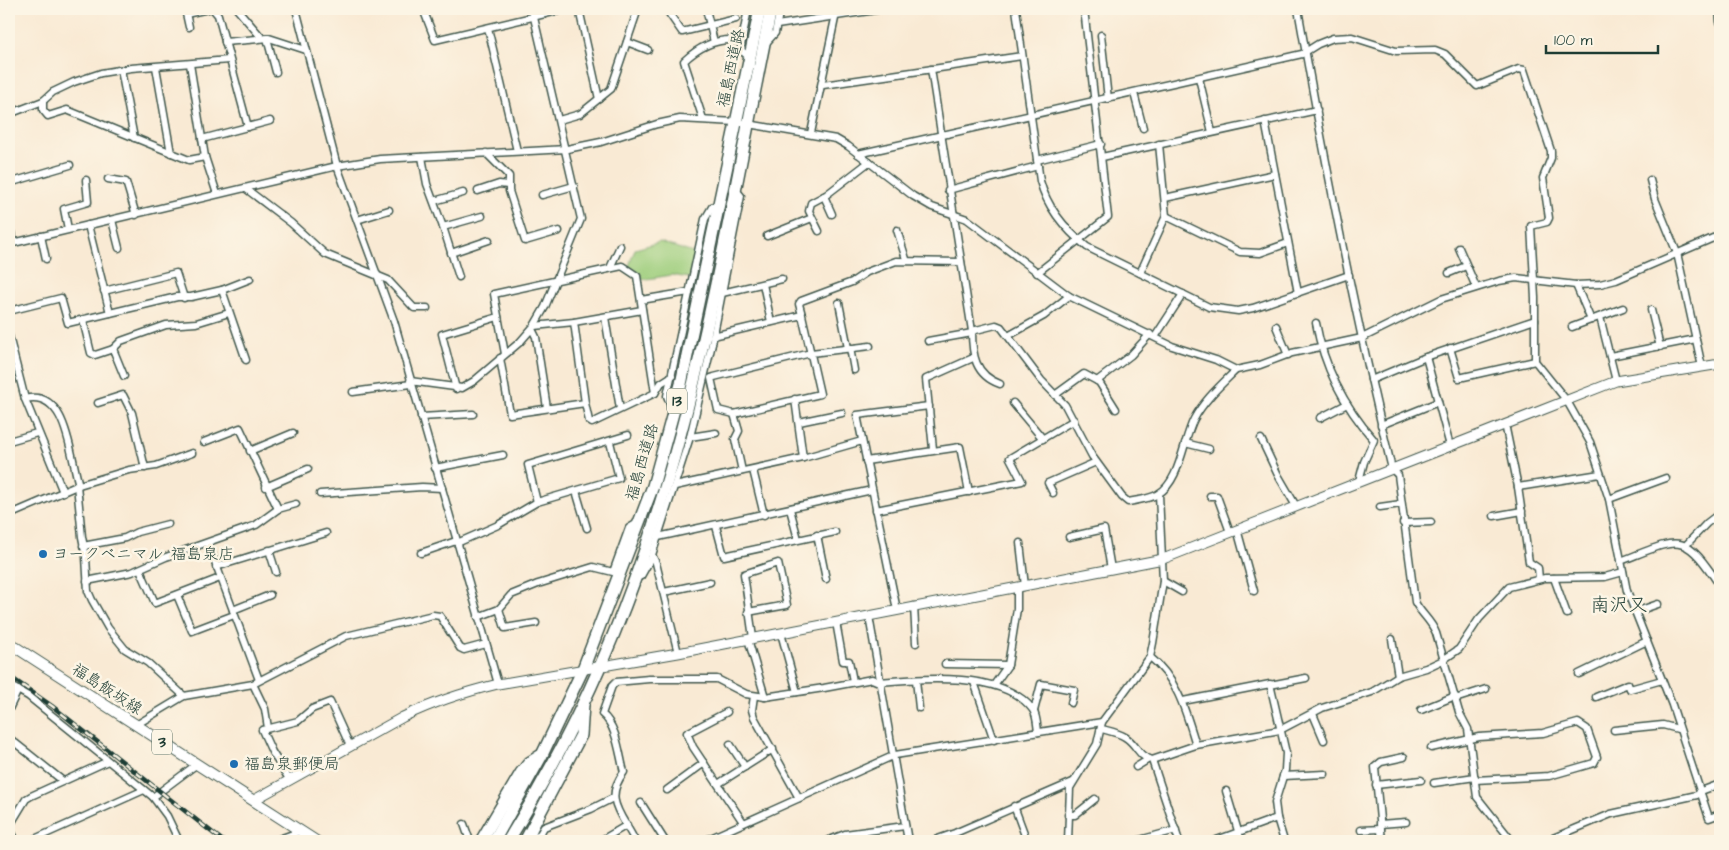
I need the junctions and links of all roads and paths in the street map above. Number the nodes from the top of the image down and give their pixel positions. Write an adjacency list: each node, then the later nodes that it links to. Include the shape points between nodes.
1 (208, 9): 21 (street)
2 (213, 9): 33 (street)
3 (238, 9): 31 (street)
4 (296, 9): 37 (street)
5 (423, 9): 29 (street, via 435,40)
6 (532, 9): 23 (street)
7 (566, 9): 23 (street)
8 (579, 9): 51 (street)
9 (638, 9): 34 (street)
10 (666, 9): 27 (street, via 682,32)
11 (706, 9): 27 (street)
12 (748, 9): 32 (street)
13 (760, 9): 41 (highway, 福島西道路 / 13)
14 (771, 9): 36 (highway, 福島西道路 / 13)
15 (780, 9): 26 (street)
16 (882, 9): 22 (street)
17 (1016, 9): 40 (street)
18 (1084, 9): 54 (street)
19 (1298, 9): 39 (street)
20 (1719, 9): 25 (street)
21 (186, 11): 28 (street)
22 (837, 12): 26 (street); 49 (street)
23 (534, 17): 29 (street); 59 (street)
24 (736, 19): 27 (street)
25 (1720, 22)
26 (776, 24): 36 (street, via 772,38)
27 (710, 26): 35 (street)
28 (189, 27)
29 (488, 28): 74 (street)
30 (1102, 35): 52 (street)
31 (265, 38): 33 (street); 37 (street); 47 (street)
32 (742, 41): 35 (street); 41 (street, via 742,51)
33 (225, 42): 42 (street)
34 (627, 42): 38 (street); 51 (street, via 611,89)
35 (714, 42): 58 (street, via 684,61)
36 (764, 45): 63 (highway, 福島西道路 / 13)
37 (306, 50): 84 (street)
38 (648, 50)
39 (1306, 52): 48 (street); 55 (street); 145 (street, via 1333,38 1352,37 1396,51 1435,50 1444,54 1477,86 1524,70 1551,158 1543,178 1549,218 1547,222 1531,226)
40 (1022, 56): 45 (street); 57 (street)
41 (750, 58): 62 (highway, 福島西道路 / 13)
42 (229, 60): 43 (street); 64 (street)
43 (190, 64): 44 (street); 70 (street)
44 (156, 67): 46 (street); 76 (street)
45 (931, 69): 49 (street); 68 (street)
46 (121, 70): 53 (street, via 74,82); 69 (street)
47 (276, 72)
48 (1199, 78): 50 (street); 66 (street)
49 (823, 85): 67 (street)
50 (1134, 93): 52 (street); 65 (street)
51 (599, 99): 59 (street, via 580,114)
52 (1108, 99): 54 (street)
53 (43, 101): 56 (street); 69 (street, via 43,110 48,116 67,110)
54 (1095, 101): 57 (street); 71 (street)
55 (1317, 110): 61 (street); 139 (street)
56 (9, 114)
57 (1031, 114): 68 (street); 82 (street)
58 (703, 119): 62 (street); 73 (street, via 668,121 616,138)
59 (559, 120): 73 (street)
60 (270, 121): 64 (street)
61 (1265, 121): 66 (street); 85 (street)
62 (736, 122): 63 (street); 102 (highway, 福島西道路 / 13)
63 (749, 125): 67 (street); 93 (highway, 福島西道路 / 13)
64 (248, 127): 70 (street)
65 (1142, 128)
66 (1212, 132): 72 (street)
67 (811, 133): 77 (street, via 836,139)
68 (940, 134): 77 (street); 94 (street)
69 (134, 138): 76 (street)
70 (202, 139): 78 (street)
71 (1101, 144): 79 (street); 82 (street)
72 (1159, 144): 79 (street); 100 (street)
73 (566, 149): 74 (street); 91 (street)
74 (517, 151): 75 (street)
75 (486, 153): 80 (street); 90 (street, via 510,176)
76 (171, 154): 78 (street, via 189,160)
77 (858, 154): 81 (street)
78 (204, 157): 96 (street)
79 (1102, 157): 123 (street, via 1108,217)
80 (422, 158): 84 (street, via 380,159); 101 (street, via 423,171)
81 (869, 162): 99 (street); 106 (street, via 914,196)
82 (1037, 163): 94 (street); 123 (street, via 1048,202)
83 (70, 165): 89 (street)
84 (337, 166): 92 (street); 111 (street)
85 (1275, 174): 100 (street); 125 (street)
86 (108, 179): 105 (street, via 126,182)
87 (86, 180): 115 (street, via 88,202 64,209)
88 (1650, 180): 129 (street)
89 (9, 183)
90 (508, 185): 95 (street, via 499,184); 117 (street, via 525,241)
91 (574, 186): 98 (street); 143 (street, via 581,219)
92 (245, 188): 96 (street); 142 (street, via 325,254)
93 (736, 188): 152 (street, via 741,196); 325 (highway, 福島西道路 / 13, via 680,438)
94 (948, 190): 106 (street)
95 (478, 191)
96 (217, 194): 105 (street)
97 (463, 194): 101 (street)
98 (542, 195)
99 (824, 196): 104 (street); 109 (street, via 812,203 809,212)
100 (1165, 198): 108 (street)
101 (434, 201): 114 (street)
102 (719, 204): 151 (street, via 712,207 705,220); 229 (highway, 福島西道路 / 13)
103 (389, 210): 111 (street)
104 (832, 214)
105 (136, 215): 110 (street)
106 (952, 215): 133 (street); 138 (street, via 967,219)
107 (482, 216): 114 (street)
108 (1166, 216): 125 (street, via 1240,252 1260,253); 136 (street)
109 (812, 218): 118 (street); 121 (street)
110 (112, 220): 113 (street); 127 (street)
111 (357, 220): 142 (street)
112 (9, 223): 124 (street)
113 (88, 225): 115 (street); 150 (street)
114 (444, 227): 130 (street)
115 (68, 230): 120 (street)
116 (897, 230): 132 (street)
117 (560, 231)
118 (819, 232)
119 (1720, 235): 129 (street)
120 (40, 236): 124 (street); 131 (street)
121 (767, 236)
122 (489, 240): 130 (street)
123 (1079, 240): 136 (street); 138 (street)
124 (11, 243)
125 (1288, 243): 153 (street)
126 (620, 246): 135 (street)
127 (119, 248)
128 (1459, 248): 134 (street)
129 (1678, 253): 147 (street, via 1616,280); 185 (street)
130 (451, 254): 140 (street)
131 (46, 259)
132 (906, 259): 133 (street); 166 (street, via 801,301)
133 (961, 262): 179 (street)
134 (1466, 266): 137 (street); 148 (street)
135 (610, 268): 143 (street); 157 (street, via 622,266 637,276)
136 (1140, 272): 154 (street)
137 (1449, 272)
138 (1037, 273): 155 (street)
139 (1349, 275): 153 (street); 184 (street)
140 (459, 277)
141 (250, 278): 149 (street)
142 (379, 278): 159 (street, via 388,280 414,308); 211 (street)
143 (555, 278): 167 (street, via 494,294); 178 (street, via 545,307)
144 (782, 279): 146 (street)
145 (1534, 280): 147 (street); 148 (street, via 1507,279); 171 (street)
146 (763, 284): 152 (street); 174 (street)
147 (1576, 285): 172 (street)
148 (1476, 287): 184 (street)
149 (222, 290): 156 (street); 165 (street)
150 (104, 291): 156 (street, via 176,273); 164 (street)
151 (689, 292): 157 (street); 206 (street)
152 (722, 293): 182 (street)
153 (1298, 293): 154 (street, via 1238,311 1209,307)
154 (1183, 294): 180 (street)
155 (1069, 296): 180 (street); 183 (street, via 1044,316)
156 (184, 298): 164 (street)
157 (641, 300): 161 (street)
158 (839, 303): 190 (street)
159 (427, 308)
160 (1623, 308): 169 (street)
161 (642, 310): 168 (street); 215 (street)
162 (1651, 310): 189 (street)
163 (9, 311): 170 (street, via 61,298 68,323)
164 (110, 313): 170 (street)
165 (229, 313): 192 (street, via 196,323 166,325 121,340); 199 (street)
166 (802, 315): 174 (street); 193 (street)
167 (498, 317): 195 (street); 213 (street, via 442,334)
168 (605, 317): 173 (street); 227 (street)
169 (1600, 317): 172 (street); 196 (street)
170 (83, 320): 192 (street, via 91,353 95,355)
171 (1534, 320): 191 (street); 200 (street)
172 (1591, 320): 177 (street)
173 (574, 322): 178 (street); 222 (street)
174 (772, 322): 182 (street)
175 (1316, 323): 188 (street)
176 (1276, 326): 194 (street)
177 (1572, 327)
178 (533, 328): 195 (street); 226 (street)
179 (972, 332): 183 (street, via 996,325); 186 (street); 198 (street)
180 (1152, 335): 204 (street); 209 (street)
181 (9, 336): 217 (street)
182 (713, 336): 207 (street)
183 (1008, 336): 216 (street)
184 (1362, 338): 188 (street); 208 (street)
185 (1696, 339): 189 (street); 202 (street)
186 (928, 341)
187 (870, 346): 190 (street)
188 (1320, 346): 194 (street); 224 (street)
189 (1660, 346): 196 (street)
190 (849, 348): 193 (street); 203 (street)
191 (1450, 348): 197 (street); 200 (street, via 1459,378)
192 (113, 349): 205 (street)
193 (812, 353): 207 (street); 218 (street, via 820,394)
194 (1288, 355): 204 (street)
195 (502, 356): 213 (street, via 474,381); 226 (street, via 510,414)
196 (1610, 356): 210 (street)
197 (1426, 357): 208 (street); 220 (street)
198 (973, 358): 212 (street, via 982,374); 225 (street, via 926,379)
199 (246, 360)
200 (1535, 361): 219 (street)
201 (1720, 364): 202 (street)
202 (1702, 367): 210 (street)
203 (854, 370)
204 (1236, 370): 250 (street, via 1198,412)
205 (124, 376)
206 (672, 376): 215 (street, via 661,383); 229 (street, via 667,396)
207 (708, 378): 232 (street, via 718,410); 243 (street)
208 (1371, 380): 238 (street)
209 (1097, 381): 216 (street, via 1084,374); 228 (street)
210 (1616, 381): 219 (street)
211 (411, 382): 213 (street); 214 (street); 233 (street)
212 (1000, 384)
213 (456, 389)
214 (353, 392)
215 (655, 393): 227 (street)
216 (1055, 395): 235 (street)
217 (25, 399): 239 (street); 269 (street, via 39,398 54,407 65,426)
218 (795, 399): 232 (street); 236 (street)
219 (1567, 401): 237 (street); 266 (street, via 1590,442)
220 (1438, 402): 238 (street); 251 (street)
221 (98, 403): 260 (street, via 123,395 132,413)
222 (586, 403): 226 (street); 227 (street, via 592,423)
223 (1013, 403): 245 (street)
224 (1347, 404): 234 (street); 268 (street, via 1374,440)
225 (929, 406): 247 (street, via 856,415); 253 (street)
226 (547, 408)
227 (620, 409)
228 (1116, 410)
229 (674, 412): 296 (highway, 福島西道路 / 13)
230 (842, 413): 236 (street)
231 (473, 414): 233 (street)
232 (734, 414): 265 (street, via 739,431 735,439)
233 (421, 417): 261 (street)
234 (1320, 418)
235 (1074, 420): 245 (street); 259 (street)
236 (799, 422): 257 (street)
237 (1505, 424): 251 (street); 271 (street)
238 (1382, 425): 263 (street)
239 (38, 433): 246 (street); 276 (street)
240 (293, 433): 254 (street)
241 (716, 433): 243 (street)
242 (628, 435): 249 (street)
243 (690, 437): 270 (street)
244 (1261, 438): 286 (street)
245 (1043, 439): 277 (street, via 1010,458 1022,482)
246 (9, 441)
247 (862, 441): 257 (street); 258 (street)
248 (204, 442): 254 (street, via 240,428)
249 (610, 442): 275 (street, via 619,478); 283 (street, via 528,465)
250 (1185, 443): 252 (street); 280 (street, via 1175,472)
251 (1450, 446): 263 (street)
252 (1209, 449)
253 (933, 450): 258 (street); 277 (street, via 960,447)
254 (250, 451): 272 (street)
255 (192, 453): 260 (street)
256 (503, 455): 261 (street)
257 (803, 458): 264 (street)
258 (866, 461): 274 (street)
259 (1096, 462): 278 (street, via 1048,483); 280 (street, via 1128,502)
260 (145, 468): 269 (street)
261 (435, 468): 273 (street)
262 (308, 469): 272 (street)
263 (1392, 469): 268 (street); 285 (street, via 1398,475)
264 (753, 470): 265 (street); 294 (street)
265 (742, 471): 270 (street)
266 (1600, 474): 271 (street); 282 (street)
267 (1666, 478): 282 (street)
268 (1359, 481): 286 (street)
269 (78, 485): 276 (street); 313 (street)
270 (675, 486): 306 (street)
271 (1518, 486): 291 (street)
272 (266, 487): 288 (street)
273 (442, 488): 279 (street); 310 (street)
274 (872, 490): 289 (street); 290 (street)
275 (576, 491): 283 (street); 301 (street)
276 (63, 492): 293 (street)
277 (969, 492): 290 (street)
278 (1053, 493)
279 (320, 494)
280 (1159, 494): 317 (street)
281 (1210, 496): 302 (street, via 1217,496)
282 (1609, 499): 318 (street)
283 (537, 502): 310 (street, via 498,525)
284 (296, 504): 288 (street)
285 (1401, 504): 287 (street); 298 (street)
286 (1296, 506): 302 (street)
287 (1380, 507)
288 (278, 509): 309 (street, via 256,525)
289 (790, 509): 294 (street); 308 (street)
290 (876, 510): 342 (street)
291 (1522, 511): 295 (street); 328 (street, via 1530,562 1538,568)
292 (1720, 513): 312 (street)
293 (9, 515)
294 (764, 515): 300 (street)
295 (1494, 516)
296 (642, 521): 341 (street, via 629,528 613,572 593,567 538,584 511,595); 364 (highway, 福島西道路 / 13)
297 (1431, 522): 298 (street)
298 (1403, 523): 360 (street, via 1415,602 1431,621)
299 (168, 524): 313 (street, via 125,538)
300 (716, 526): 306 (street); 308 (street, via 724,556)
301 (586, 528)
302 (1234, 530): 317 (street); 334 (street)
303 (326, 532): 314 (street)
304 (835, 532): 305 (street)
305 (817, 535): 308 (street); 327 (street)
306 (658, 537): 316 (street)
307 (1069, 537): 321 (street, via 1104,529)
308 (798, 539)
309 (208, 542): 319 (street); 320 (street)
310 (456, 542): 315 (street); 348 (street)
311 (1020, 543): 333 (street)
312 (1686, 545): 318 (street, via 1668,544); 332 (street, via 1700,556)
313 (83, 546): 329 (street)
314 (269, 550): 319 (street); 322 (street)
315 (421, 553)
316 (652, 556): 325 (street, via 641,576); 335 (street)
317 (1163, 559): 321 (street); 331 (street)
318 (1621, 560): 323 (street)
319 (216, 566): 324 (street)
320 (140, 569): 329 (street); 337 (street, via 156,603)
321 (1111, 569): 333 (street)
322 (276, 572)
323 (1623, 572): 326 (street, via 1605,577); 344 (street)
324 (220, 578): 337 (street); 345 (street)
325 (636, 578): 363 (highway, 福島西道路 / 13)
326 (1554, 578): 328 (street); 346 (street)
327 (826, 579)
328 (1539, 579): 360 (street, via 1508,587 1459,649)
329 (87, 581): 382 (street, via 92,600 117,640)
330 (710, 582): 335 (street)
331 (1163, 582): 336 (street); 359 (street)
332 (1720, 586)
333 (1021, 587): 340 (street); 362 (street)
334 (1254, 591)
335 (664, 592): 358 (street)
336 (1182, 592)
337 (177, 595): 345 (street, via 192,631)
338 (270, 595): 345 (street)
339 (1658, 604): 344 (street)
340 (914, 606): 342 (street); 355 (street)
341 (498, 609): 348 (street); 350 (street, via 506,628)
342 (897, 610): 347 (street)
343 (748, 612): 343 (street, via 744,574 778,563 787,605); 352 (street)
344 (1635, 612): 354 (street)
345 (234, 613): 368 (street)
346 (1567, 614)
347 (869, 616): 349 (street); 372 (street)
348 (478, 617): 357 (street)
349 (836, 622): 351 (street); 371 (street, via 843,662 849,661)
350 (536, 623)
351 (781, 633): 352 (street); 381 (street)
352 (750, 638): 358 (street); 384 (street)
353 (1392, 639): 366 (street)
354 (1647, 641): 365 (street); 370 (street)
355 (916, 643)
356 (9, 644): 396 (main road, 福島飯坂線 / 3)
357 (486, 644): 368 (street, via 464,650 460,648 440,616 434,615 346,636); 375 (street)
358 (678, 653): 363 (street)
359 (1150, 657): 388 (street); 397 (street)
360 (1443, 660): 366 (street); 386 (street)
361 (945, 664): 362 (street)
362 (1008, 666): 376 (street)
363 (599, 667): 364 (street); 387 (highway, 福島西道路 / 13)
364 (583, 669): 375 (street); 412 (highway, 福島西道路 / 13)
365 (1579, 674)
366 (1398, 676): 395 (street, via 1372,692 1337,702)
367 (1306, 678): 378 (street)
368 (259, 680): 374 (street)
369 (916, 680): 372 (street); 373 (street); 390 (street)
370 (1662, 680): 385 (street, via 1630,689 1628,684); 399 (street)
371 (853, 682): 372 (street, via 872,679); 381 (street)
372 (879, 682): 413 (street)
373 (974, 682): 376 (street); 405 (street)
374 (253, 684): 382 (street); 398 (street, via 265,709)
375 (498, 684): 409 (street, via 424,707)
376 (994, 684): 393 (street, via 1021,698)
377 (9, 685): 380 (street)
378 (1270, 685): 388 (street); 400 (street)
379 (1486, 689): 386 (street)
380 (18, 690): 391 (street); 416 (street)
381 (797, 692): 384 (street)
382 (184, 696): 396 (street)
383 (754, 696): 384 (street); 411 (street, via 754,717); 437 (street, via 717,679 616,682 602,714 613,730 624,772 615,784)
384 (764, 696)
385 (1596, 697)
386 (1455, 698): 392 (street); 404 (street)
387 (584, 700): 456 (highway, 福島西道路 / 13, via 548,772); 466 (highway, via 581,735)
388 (1182, 701): 408 (street)
389 (1071, 703): 393 (street, via 1074,690 1041,684)
390 (919, 708)
391 (9, 709)
392 (1421, 710)
393 (1034, 711): 402 (street)
394 (727, 712): 417 (street, via 687,733)
395 (1313, 714): 400 (street); 406 (street)
396 (136, 725): 418 (main road, 福島飯坂線 / 3)
397 (1102, 726): 402 (street); 415 (street, via 1123,736 1134,744 1141,756); 427 (street, via 1097,744)
398 (268, 728): 409 (street, via 298,721 312,709 330,702); 423 (street, via 262,730)
399 (1678, 729): 401 (street, via 1663,725); 434 (street)
400 (1280, 730): 408 (street); 422 (street, via 1287,761)
401 (1614, 730)
402 (1038, 732): 405 (street)
403 (9, 738): 426 (street)
404 (1470, 738): 410 (street); 424 (street); 424 (street, via 1543,733 1578,723 1587,729 1597,757 1594,763 1549,776)
405 (994, 740): 413 (street)
406 (1324, 740)
407 (730, 744): 419 (street)
408 (1196, 745): 415 (street)
409 (350, 746): 423 (street)
410 (1431, 748)
411 (773, 749): 419 (street); 438 (street)
412 (542, 755): 456 (highway, 福島西道路 / 13); 464 (highway, via 528,763)
413 (895, 756): 438 (street); 450 (street)
414 (1404, 757): 430 (street, via 1381,762 1375,767)
415 (1150, 759): 420 (street); 452 (street)
416 (108, 761): 426 (street); 432 (street)
417 (704, 763): 429 (street); 433 (street)
418 (197, 764): 436 (street); 440 (main road, 福島飯坂線 / 3)
419 (745, 767): 429 (street)
420 (1136, 767)
421 (1326, 774): 422 (street)
422 (1283, 776): 445 (street, via 1275,802)
423 (289, 779): 440 (street)
424 (1475, 779): 428 (street); 482 (street, via 1478,800)
425 (1421, 780): 430 (street)
426 (63, 781): 458 (street, via 26,800 9,827)
427 (1073, 782): 442 (street); 444 (street)
428 (1434, 783)
429 (718, 784): 446 (street)
430 (1376, 784): 451 (street)
431 (1720, 784): 434 (street)
432 (144, 790): 436 (street); 459 (street)
433 (668, 790)
434 (1701, 791): 443 (street, via 1709,818); 483 (street, via 1697,795 1611,814)
435 (1226, 792): 455 (street)
436 (152, 797): 460 (street, via 167,816)
437 (613, 798): 449 (street); 466 (street, via 544,827 540,834)
438 (798, 798): 446 (street)
439 (1096, 799): 444 (street, via 1075,815)
440 (254, 800): 454 (main road, 福島飯坂線 / 3)
441 (641, 803): 469 (street)
442 (1014, 806): 473 (street); 474 (street)
443 (1720, 814)
444 (1068, 815): 475 (street)
445 (1277, 818): 455 (street); 480 (street)
446 (743, 822): 470 (street)
447 (1406, 822): 451 (street)
448 (464, 824): 463 (street)
449 (627, 826): 467 (street); 468 (street)
450 (905, 826): 457 (street, via 845,834); 472 (street)
451 (1381, 827): 453 (street); 481 (street)
452 (1176, 830): 476 (street); 477 (street)
453 (1361, 830)
454 (300, 831): 461 (street); 462 (main road, 福島飯坂線 / 3)
455 (1238, 832): 478 (street); 479 (street)
456 (506, 836): 465 (highway, 福島西道路 / 13)
457 (839, 839): 471 (street)
458 (16, 841)
459 (30, 841)
460 (179, 841)
461 (274, 841)
462 (316, 841)
463 (470, 841)
464 (481, 841)
465 (494, 841)
466 (525, 841)
467 (600, 841)
468 (635, 841)
469 (664, 841)
470 (704, 841)
471 (827, 841)
472 (908, 841)
473 (932, 841)
474 (1027, 841)
475 (1068, 841)
476 (1136, 841)
477 (1180, 841)
478 (1214, 841)
479 (1241, 841)
480 (1284, 841)
481 (1382, 841)
482 (1512, 841)
483 (1546, 841)

